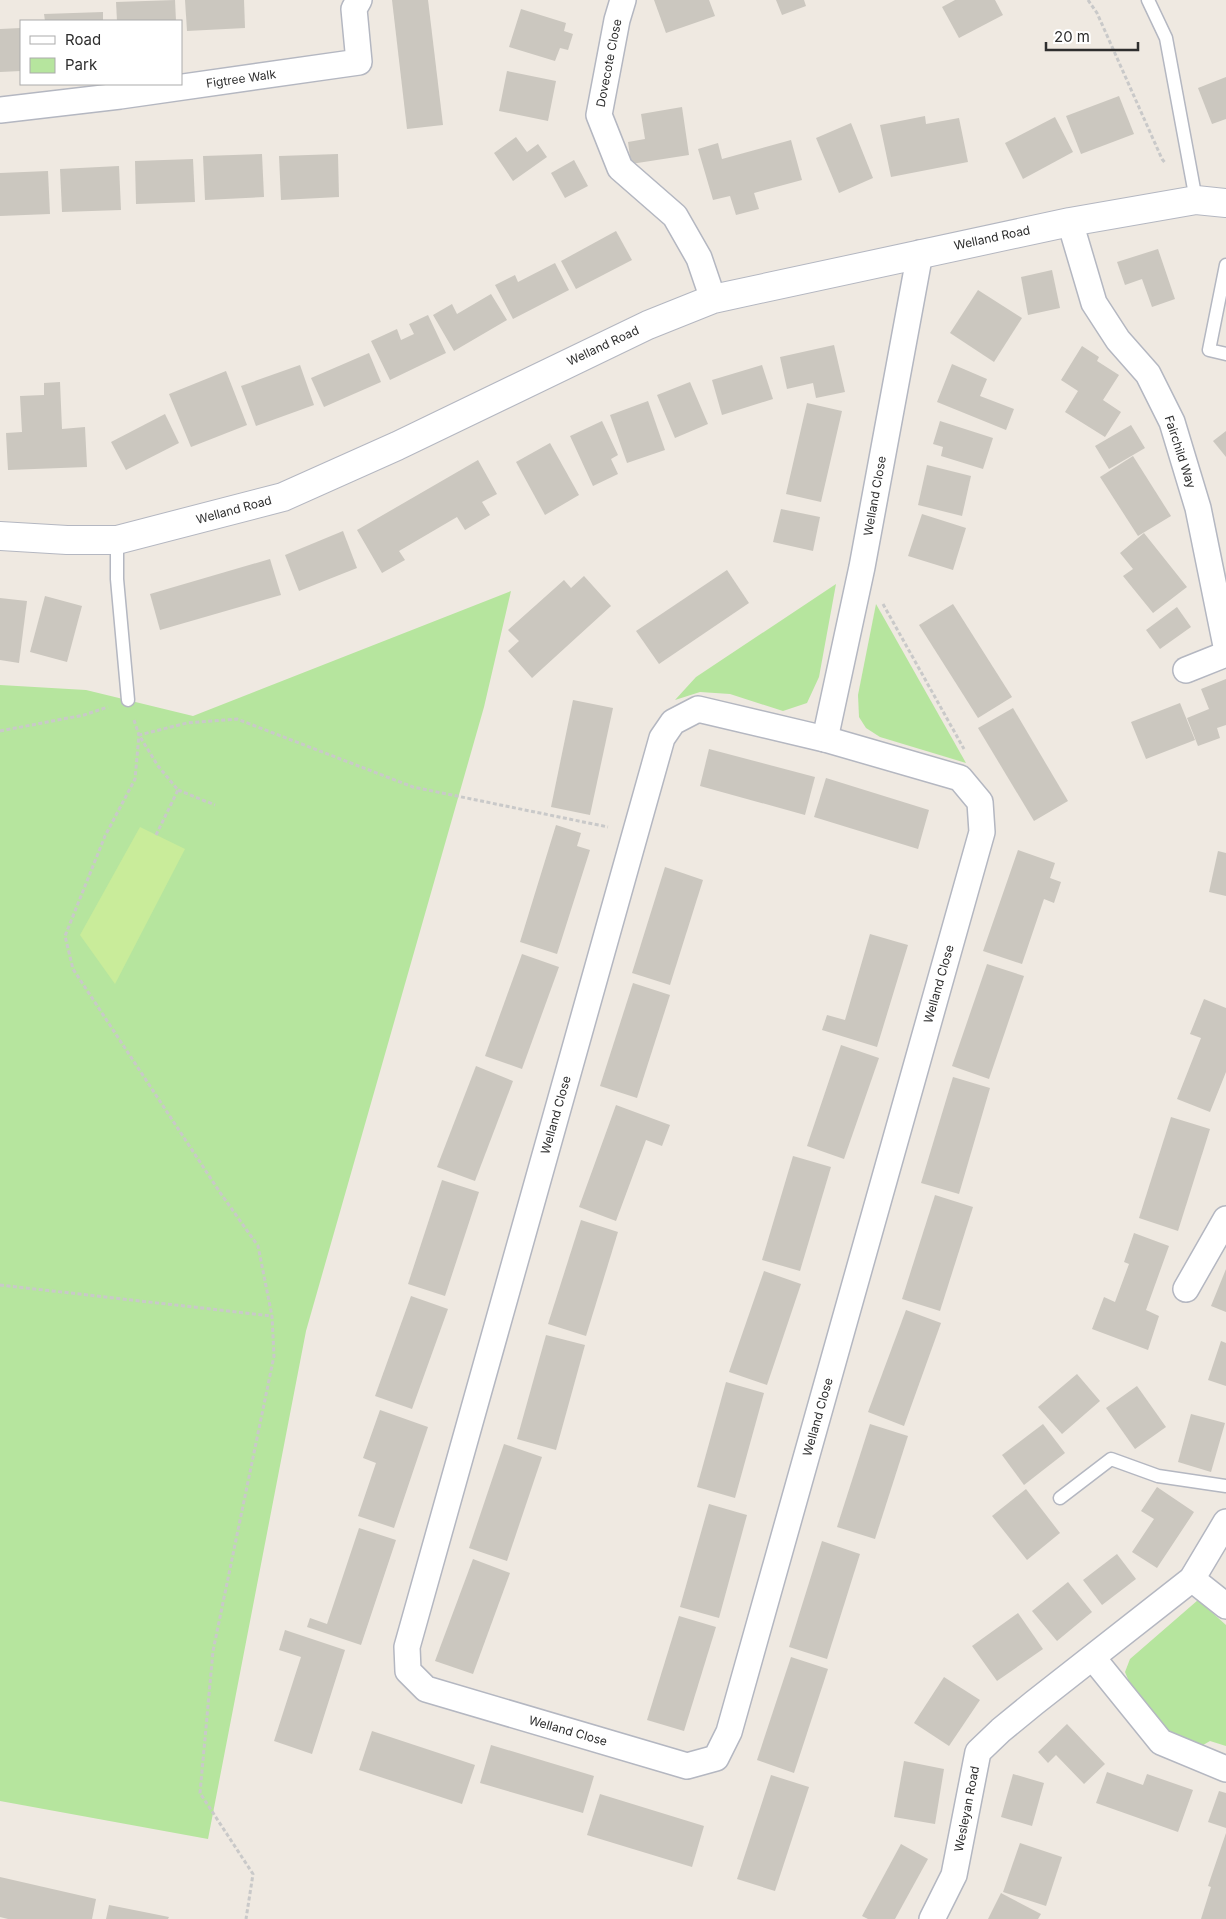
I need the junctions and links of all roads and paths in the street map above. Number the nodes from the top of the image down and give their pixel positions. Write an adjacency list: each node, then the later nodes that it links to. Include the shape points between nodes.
1 (359, 0): 5 (street, Figtree Walk, via 354,9 359,62)
2 (623, 0): 12 (street, Dovecote Close, via 599,115 620,168 675,216 699,258)
3 (1088, 0): 6 (path)
4 (1148, 0): 7 (lane, via 1166,38)
5 (0, 110)
6 (1168, 166)
7 (1196, 200): 8 (street, Welland Road); 9 (street, Welland Road)
8 (1226, 203)
9 (1070, 222): 10 (street, Welland Road); 17 (street, Fairchild Way, via 1094,303 1118,340 1148,374 1172,422 1198,508)
10 (920, 253): 12 (street, Welland Road); 16 (street, Welland Close)
11 (1226, 265): 13 (lane, via 1209,350)
12 (713, 299): 15 (street, Welland Road, via 648,325 283,497)
13 (1226, 354)
14 (0, 536): 15 (street, Welland Road)
15 (117, 540): 20 (lane, via 117,579)
16 (862, 566): 23 (street, Welland Close); 24 (path)
17 (1226, 646)
18 (1226, 654): 19 (street)
19 (1186, 670)
20 (128, 700): 21 (path, via 84,715); 22 (path)
21 (0, 731)
22 (139, 735): 25 (path); 27 (path, via 188,723 237,719 413,787); 32 (path, via 135,779 105,836 65,936 73,969 258,1246)
23 (825, 739): 27 (street, Welland Close, via 698,709 673,722 662,738); 27 (street, Welland Close, via 960,778 980,802 982,832 729,1732 716,1758 687,1766 426,1689 408,1671 407,1647)
24 (964, 750)
25 (178, 790): 26 (path); 28 (path)
26 (214, 806)
27 (634, 834)
28 (156, 835)
29 (1226, 1219): 31 (street)
30 (0, 1285): 32 (path)
31 (1186, 1289)
32 (272, 1316): 40 (path, via 274,1356 213,1650 200,1793 253,1874)
33 (1226, 1486): 34 (lane, via 1158,1476 1111,1459)
34 (1060, 1498)
35 (1226, 1522): 36 (street, Wesleyan Road)
36 (1192, 1579): 37 (street); 38 (street, Wesleyan Road)
37 (1226, 1606)
38 (1093, 1658): 39 (street, via 1161,1742); 41 (street, Wesleyan Road, via 1007,1724 978,1752 954,1875)
39 (1226, 1769)
40 (246, 1919)
41 (932, 1919)

